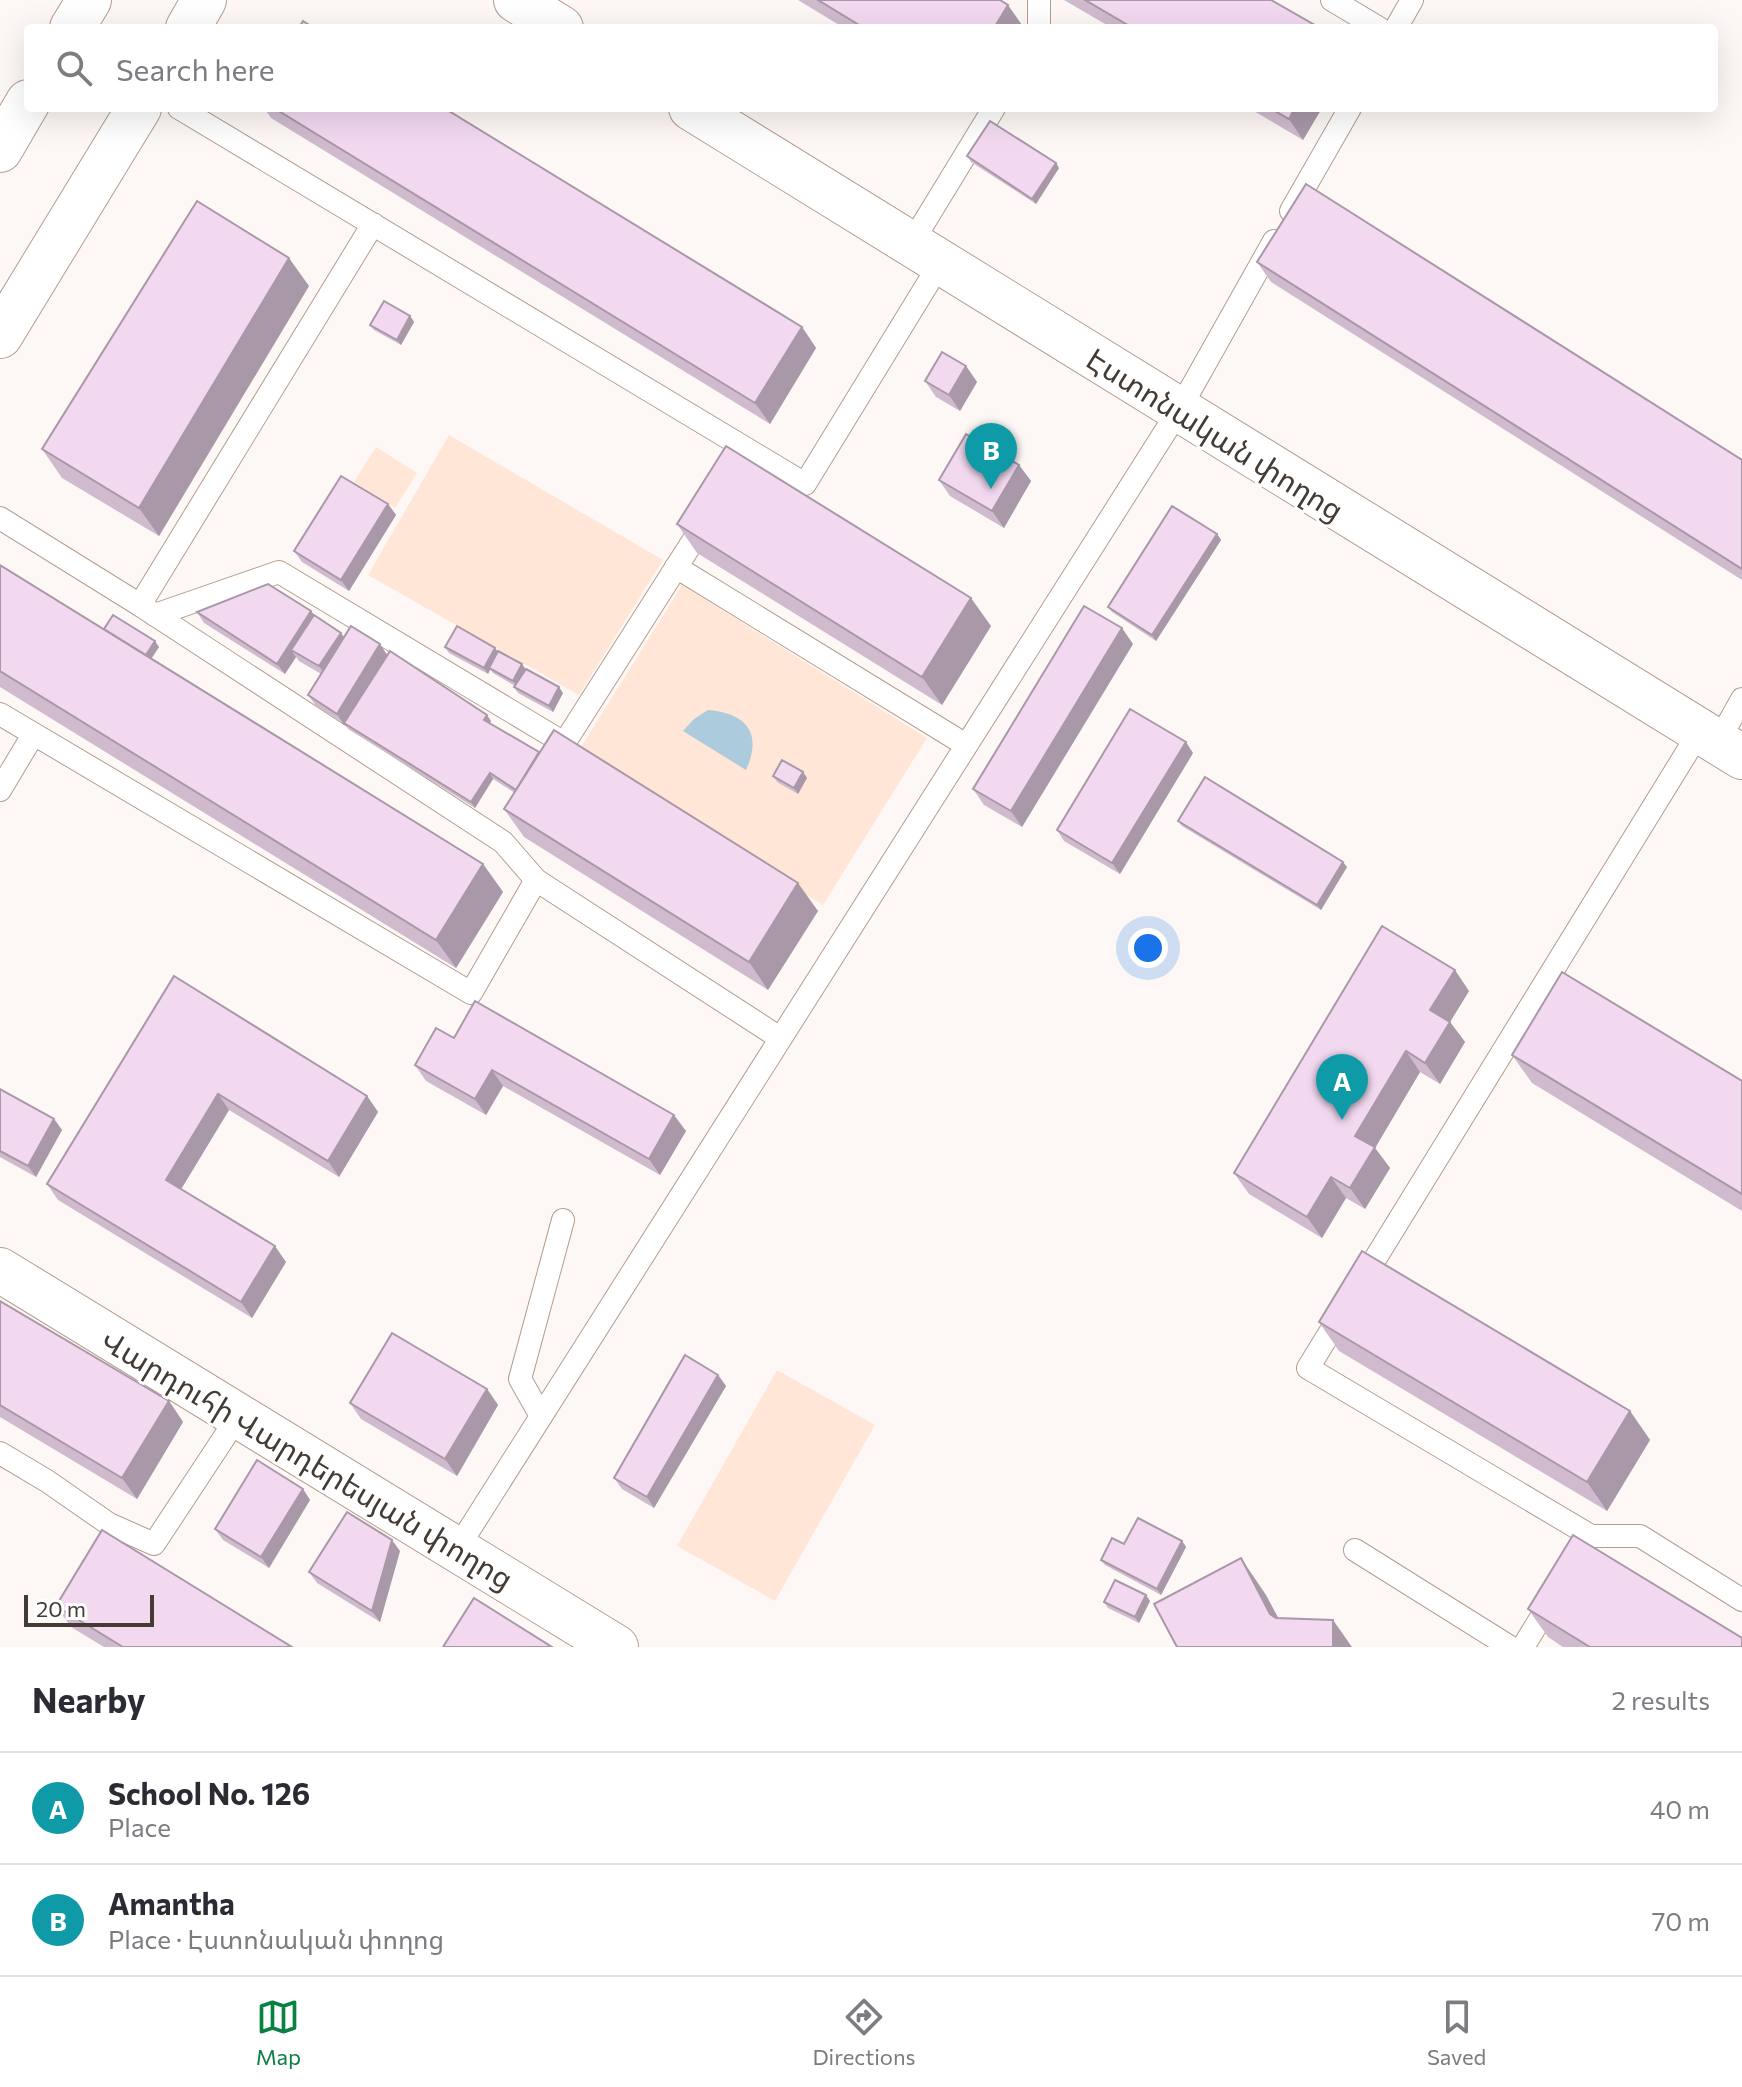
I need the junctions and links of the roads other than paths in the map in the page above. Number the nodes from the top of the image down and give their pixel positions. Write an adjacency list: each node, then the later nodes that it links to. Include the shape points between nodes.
1 (204, 0): 6 (street)
2 (516, 0): 7 (street)
3 (1039, 0): 8 (lane)
4 (1332, 0): 9 (lane)
5 (1412, 0): 10 (lane)
6 (190, 24)
7 (555, 24)
8 (1039, 24)
9 (1372, 24)
10 (1398, 24)
11 (24, 109): 17 (street)
12 (137, 112): 20 (street)
13 (186, 112): 18 (lane)
14 (697, 112): 19 (street, Էստոնական փողոց)
15 (992, 112): 19 (lane)
16 (1348, 112): 21 (lane)
17 (0, 150)
18 (373, 224): 19 (lane, via 747,458 805,484); 25 (lane)
19 (926, 253): 21 (street, Էստոնական փողոց)
20 (0, 336)
21 (1179, 410): 30 (street, Էստոնական փողոց); 31 (lane)
22 (718, 503): 24 (lane)
23 (0, 518): 25 (lane)
24 (676, 567): 29 (lane); 31 (lane)
25 (147, 610): 29 (lane, via 279,572); 34 (lane, via 507,836)
26 (1742, 699): 30 (lane)
27 (0, 714): 28 (lane)
28 (33, 735): 33 (lane); 34 (lane, via 471,993)
29 (564, 743): 32 (lane)
30 (1720, 743): 44 (lane, via 1308,1368 1587,1542 1640,1536)
31 (966, 745): 35 (lane)
32 (549, 768)
33 (0, 790)
34 (536, 880): 35 (lane)
35 (780, 1038): 39 (lane)
36 (563, 1220): 39 (lane, via 520,1379)
37 (0, 1270): 38 (street, Վարդուհի Վարդերեսյան փողոց)
38 (239, 1415): 40 (lane, via 154,1544 109,1524); 41 (street, Վարդուհի Վարդերեսյան փողոց)
39 (541, 1416): 41 (lane)
40 (0, 1453)
41 (457, 1549): 45 (street, Վարդուհի Վարդերեսյան փողոց)
42 (1355, 1550): 46 (lane)
43 (1561, 1585): 47 (lane)
44 (1742, 1600)
45 (616, 1647)
46 (1510, 1647)
47 (1523, 1647)

